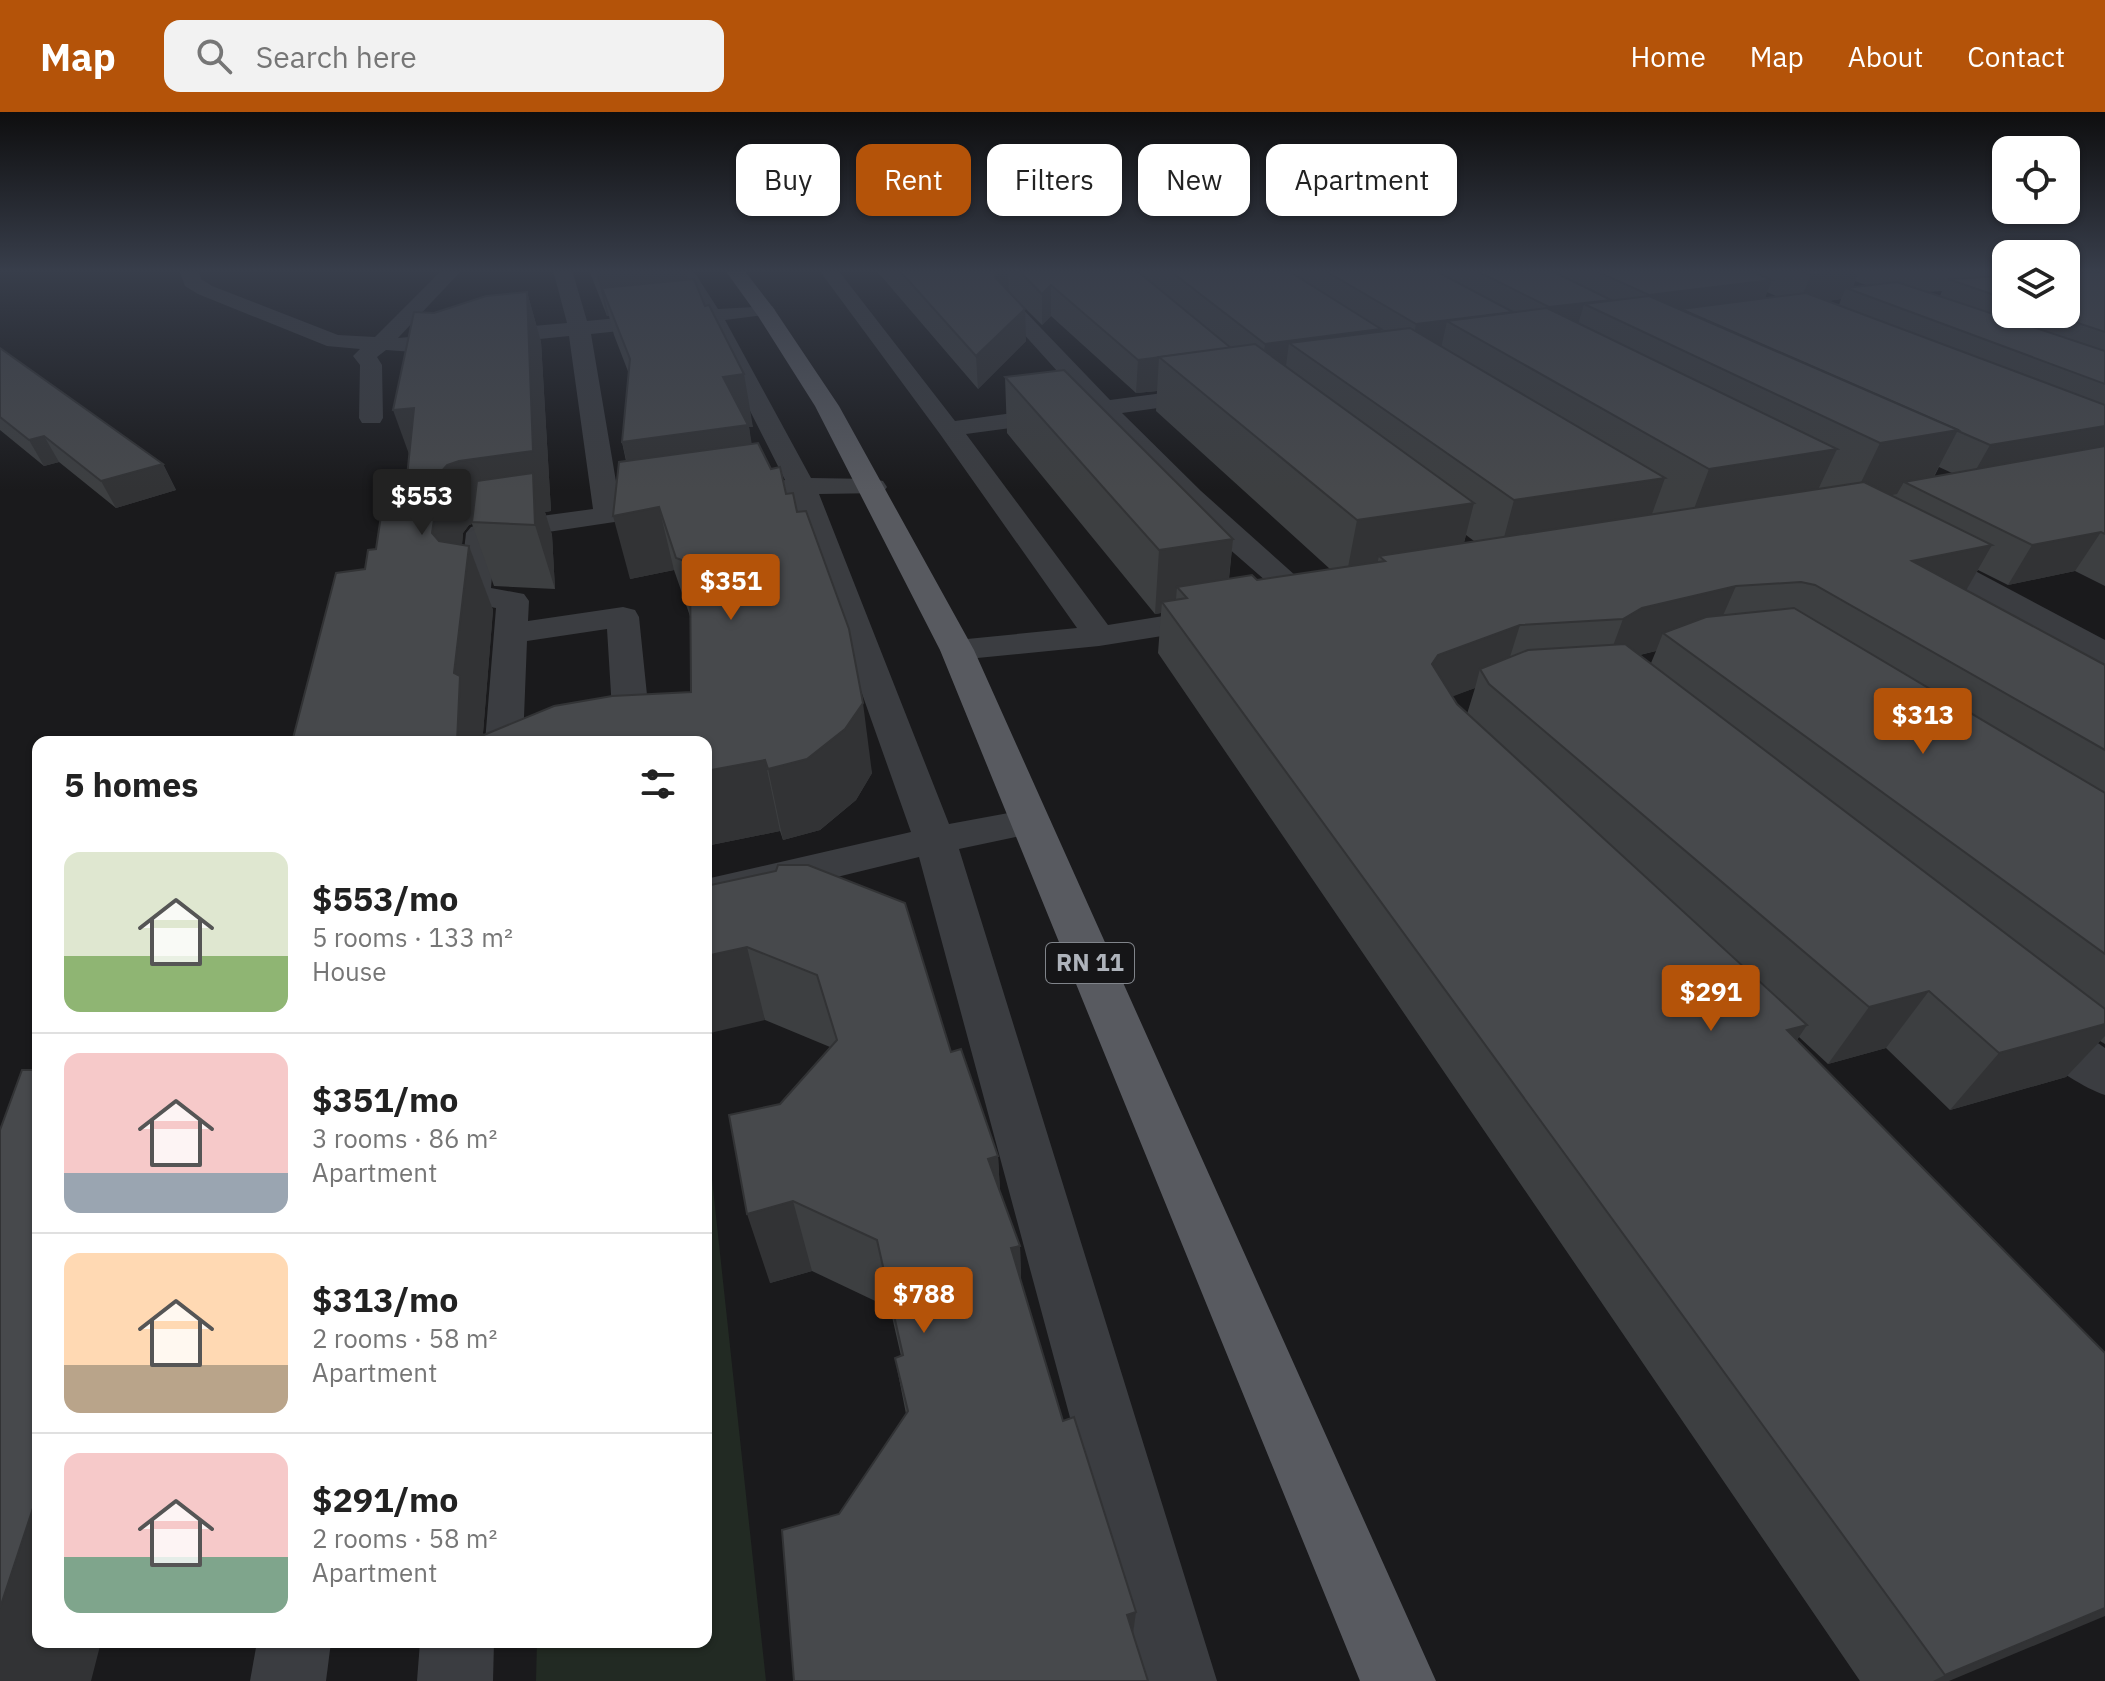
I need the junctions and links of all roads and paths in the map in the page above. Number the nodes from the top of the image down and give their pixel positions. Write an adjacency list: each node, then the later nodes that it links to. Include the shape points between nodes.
1 (368, 343): 8 (street)
2 (431, 343): 8 (street)
3 (581, 343): 17 (street)
4 (727, 343): 13 (street)
5 (785, 343): 14 (main road, RN 11)
6 (884, 343): 12 (street)
7 (1044, 343): 10 (street)
8 (380, 344): 11 (street, via 364,356 371,365)
9 (1240, 390): 10 (street)
10 (1104, 408): 12 (street); 20 (street, via 1268,570 1324,600)
11 (371, 418)
12 (949, 429): 20 (street)
13 (802, 486): 14 (street); 15 (street); 26 (street)
14 (873, 487): 21 (main road, RN 11)
15 (742, 495)
16 (697, 502): 17 (street)
17 (608, 516): 19 (street, via 481,533 475,595 513,601)
18 (1903, 544): 22 (street)
19 (510, 634): 23 (street); 24 (street, via 623,617 632,734)
20 (1099, 636): 21 (street)
21 (957, 650): 25 (main road, RN 11)
22 (2105, 654)
23 (504, 736)
24 (621, 736)
25 (1030, 822): 26 (street); 35 (main road, RN 11)
26 (935, 840): 27 (street); 34 (street)
27 (712, 893)
28 (2001, 996): 29 (street)
29 (2105, 1075)
30 (293, 1648): 32 (street)
31 (457, 1648): 33 (street)
32 (288, 1681)
33 (455, 1681)
34 (1179, 1681)
35 (1398, 1681)

